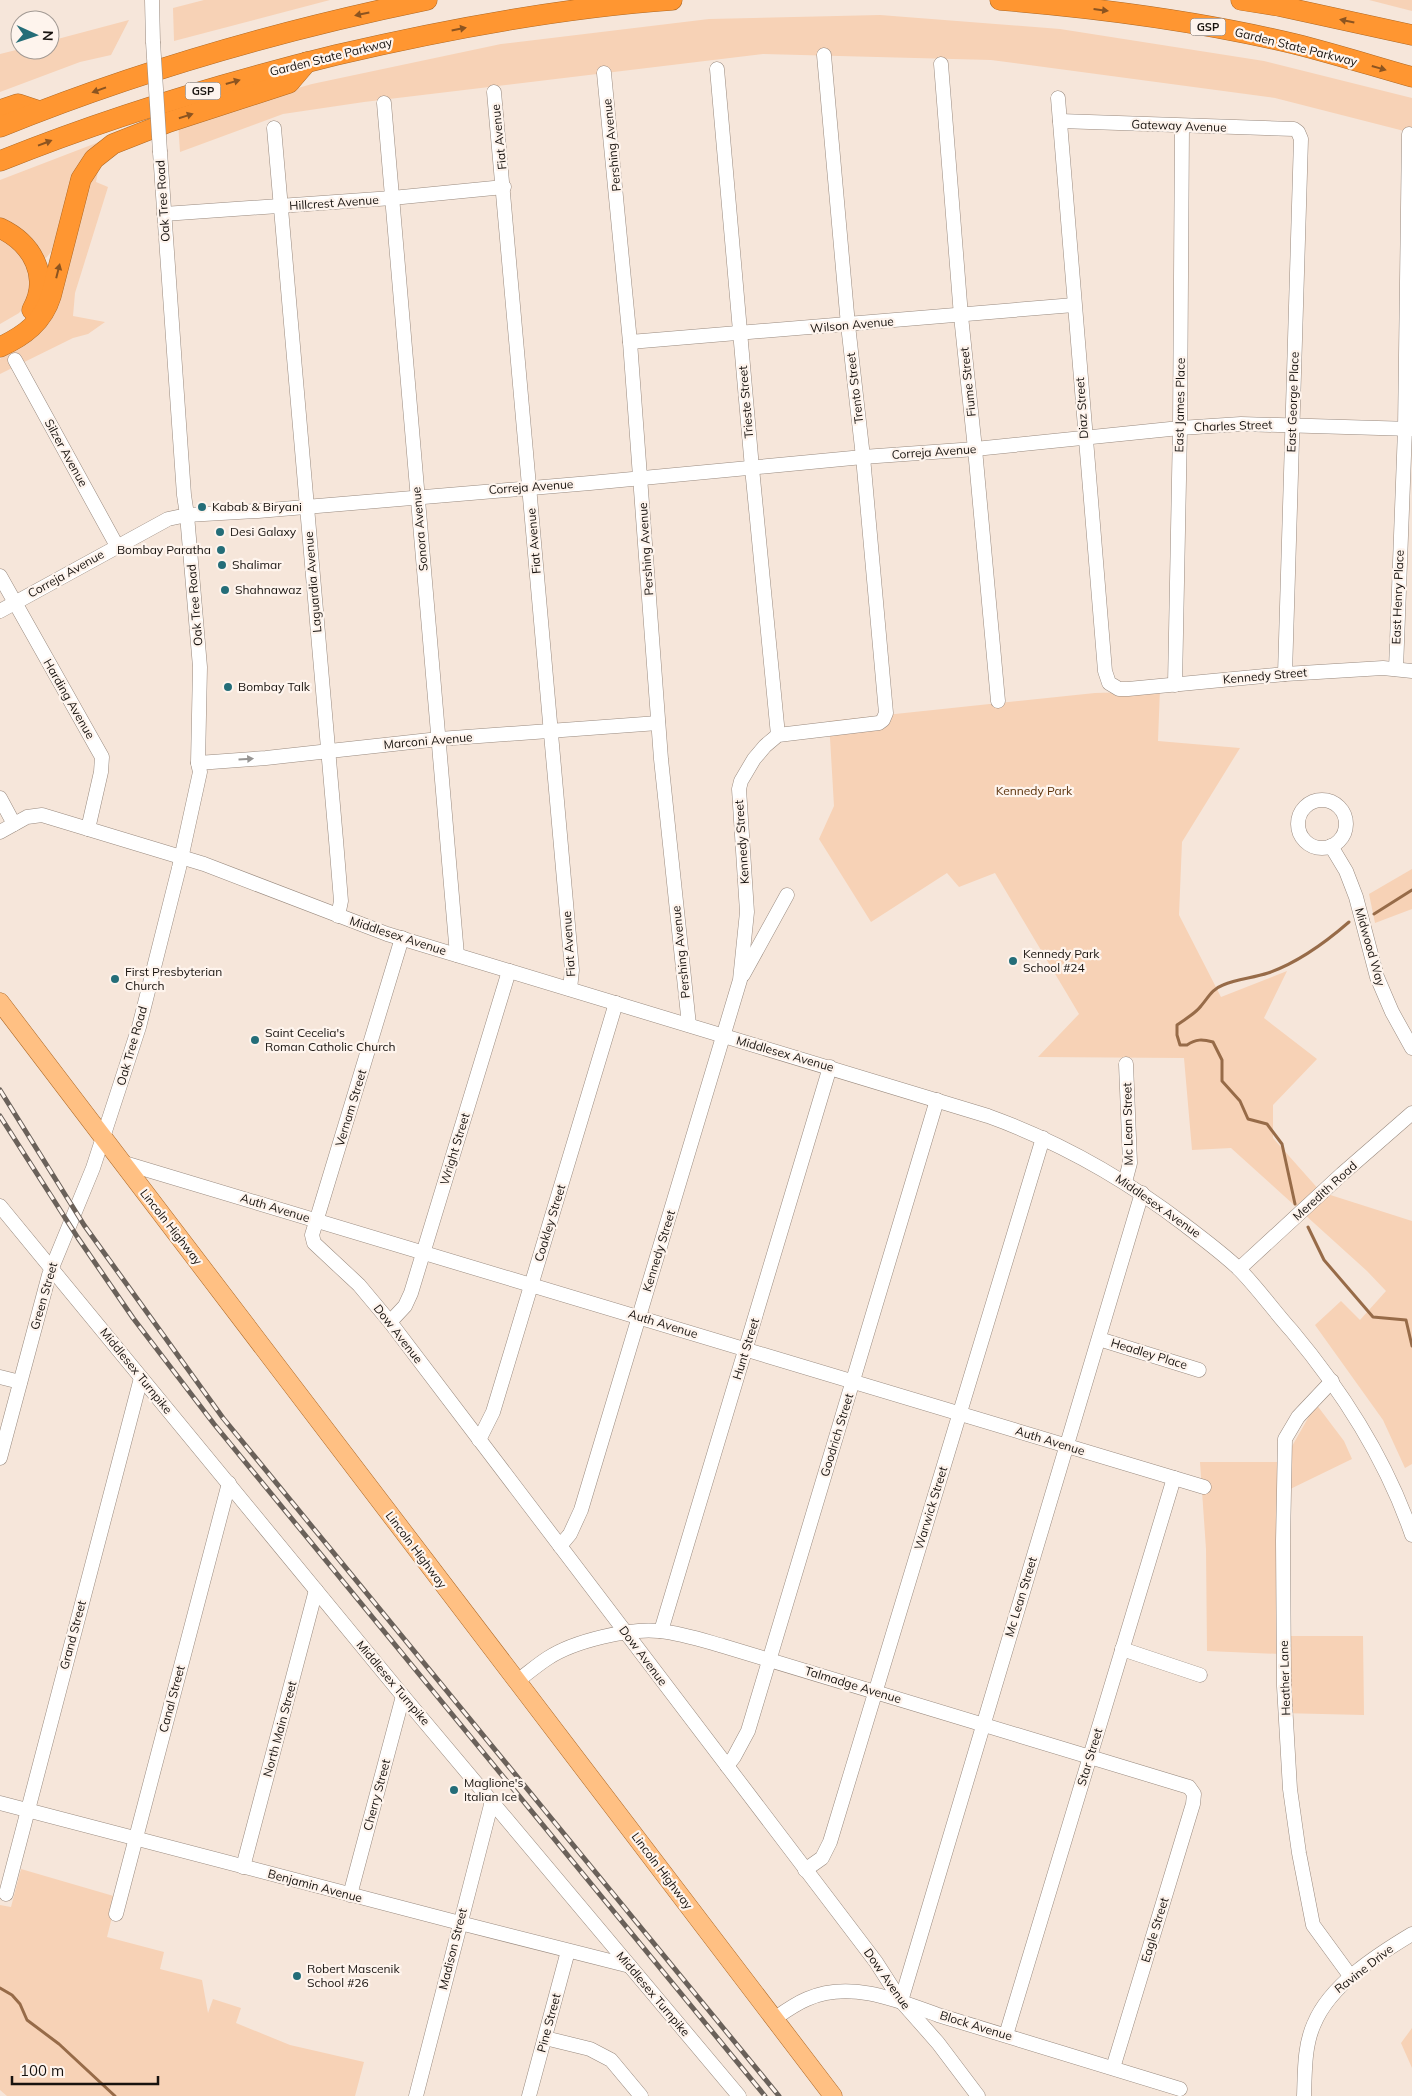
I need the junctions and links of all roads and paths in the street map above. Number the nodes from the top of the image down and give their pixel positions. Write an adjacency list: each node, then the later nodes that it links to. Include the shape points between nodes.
1 (152, 0): 28 (street, Oak Tree Road, bridge)
2 (427, 0): 17 (highway, one-way to 17, via 326,22 166,66)
3 (672, 0): 8 (highway, Garden State Parkway / GSP, one-way to 3, via 516,18)
4 (1000, 0): 12 (highway, Garden State Parkway / GSP, one-way to 12, via 1120,13 1226,30 1297,44)
5 (1241, 0): 6 (highway, one-way to 5)
6 (1412, 36)
7 (824, 54): 32 (street, Trento Street)
8 (307, 62): 24 (highway, Garden State Parkway / GSP, one-way to 8, via 118,117); 36 (highway, one-way to 8, via 30,329 45,311 52,296 81,179 100,152 131,135 289,83)
9 (941, 64): 31 (street, Fiume Street)
10 (717, 69): 33 (street, Trieste Street)
11 (604, 73): 35 (street, Pershing Avenue)
12 (1412, 77)
13 (494, 92): 25 (street, Fiat Avenue)
14 (1058, 98): 18 (street, Diaz Street)
15 (384, 103): 26 (street, Sonora Avenue)
16 (0, 110): 17 (highway, via 18,104)
17 (39, 112): 20 (highway)
18 (1060, 121): 19 (street, Gateway Avenue); 30 (street, Diaz Street)
19 (1182, 126): 22 (street, Gateway Avenue); 39 (street, East James Place)
20 (0, 127)
21 (274, 128): 27 (street, Laguardia Avenue)
22 (1298, 132): 38 (street, East George Place, via 1301,148)
23 (1409, 134): 40 (street, East Henry Place)
24 (0, 161)
25 (504, 187): 26 (street, Hillcrest Avenue); 46 (street, Fiat Avenue)
26 (392, 198): 27 (street, Hillcrest Avenue); 47 (street, Sonora Avenue)
27 (281, 207): 28 (street, Hillcrest Avenue); 48 (street, Laguardia Avenue)
28 (164, 214): 49 (street, Oak Tree Road)
29 (0, 228): 34 (highway, via 30,251 39,270 40,283 36,302 29,313)
30 (1074, 305): 31 (street, Wilson Avenue); 41 (street, Diaz Street)
31 (961, 316): 32 (street, Wilson Avenue); 42 (street, Fiume Street)
32 (848, 325): 33 (street, Wilson Avenue); 43 (street, Trento Street)
33 (740, 334): 35 (street, Wilson Avenue); 44 (street, Trieste Street)
34 (0, 335)
35 (630, 342): 45 (street, Pershing Avenue)
36 (0, 348)
37 (15, 360): 50 (street, Silzer Avenue)
38 (1293, 425): 39 (street, Charles Street); 40 (street, Charles Street); 56 (street, East George Place)
39 (1180, 428): 41 (street, Charles Street); 57 (street, East James Place)
40 (1408, 429): 54 (street, East Henry Place)
41 (1084, 439): 42 (street, Correja Avenue); 58 (street, Diaz Street, via 1105,671 1109,683)
42 (975, 449): 43 (street, Correja Avenue); 59 (street, Fiume Street)
43 (863, 457): 44 (street, Correja Avenue); 62 (street, Trento Street, via 886,713 879,723)
44 (752, 468): 45 (street, Correja Avenue); 62 (street, Trieste Street)
45 (641, 477): 46 (street, Correja Avenue); 60 (street, Pershing Avenue)
46 (529, 487): 47 (street, Correja Avenue); 61 (street, Fiat Avenue)
47 (417, 497): 48 (street, Correja Avenue); 63 (street, Sonora Avenue)
48 (306, 506): 49 (street, Correja Avenue); 64 (street, Laguardia Avenue)
49 (187, 515): 50 (street, Correja Avenue, via 168,519); 65 (street, Oak Tree Road, via 200,667)
50 (117, 546): 52 (street, Correja Avenue)
51 (0, 576): 52 (street, Harding Avenue)
52 (14, 603): 53 (street, Correja Avenue); 68 (street, Harding Avenue, via 102,757)
53 (0, 611)
54 (1396, 669): 55 (street, Kennedy Street); 56 (street, Kennedy Street)
55 (1412, 671)
56 (1285, 674): 57 (street, Kennedy Street)
57 (1174, 685): 58 (street, Kennedy Street)
58 (1118, 689)
59 (998, 701)
60 (658, 723): 61 (street, Marconi Avenue); 81 (street, Pershing Avenue)
61 (551, 731): 63 (street, Marconi Avenue); 78 (street, Fiat Avenue, via 572,970)
62 (778, 736): 77 (street, Kennedy Street, via 754,759 739,789 747,912)
63 (439, 739): 64 (street, Marconi Avenue); 75 (street, Sonora Avenue)
64 (329, 750): 65 (street, Marconi Avenue, one-way to 64); 73 (street, Laguardia Avenue, via 340,898)
65 (198, 763): 71 (street, Oak Tree Road, via 200,772)
66 (0, 798): 67 (street)
67 (14, 824): 68 (street, Middlesex Avenue, via 38,815); 69 (street, Middlesex Avenue)
68 (88, 829): 71 (street, Middlesex Avenue)
69 (0, 832)
70 (1331, 846): 83 (street, Midwood Way, via 1356,897 1377,977)
71 (181, 858): 73 (street, Middlesex Avenue); 88 (street, Oak Tree Road, via 139,1027)
72 (787, 895): 77 (street, Kennedy Street)
73 (338, 916): 74 (street, Middlesex Avenue)
74 (402, 938): 75 (street, Middlesex Avenue); 94 (street, Vernam Street)
75 (457, 955): 76 (street, Middlesex Avenue)
76 (509, 971): 78 (street, Middlesex Avenue); 95 (street, Wright Street)
77 (740, 980): 82 (street, Kennedy Street)
78 (570, 989): 80 (street, Middlesex Avenue)
79 (0, 1002): 88 (main road, Lincoln Highway)
80 (616, 1003): 81 (street, Middlesex Avenue); 98 (street, Coakley Street)
81 (689, 1025): 82 (street, Middlesex Avenue)
82 (724, 1036): 85 (street, Middlesex Avenue); 99 (street, Kennedy Street)
83 (1412, 1048)
84 (1126, 1064): 91 (street, Mc Lean Street, via 1130,1163)
85 (830, 1067): 86 (street, Middlesex Avenue); 102 (street, Hunt Street)
86 (937, 1100): 89 (street, Middlesex Avenue, via 1006,1122); 106 (street, Goodrich Street)
87 (1412, 1113): 97 (street, Meredith Road)
88 (103, 1138): 90 (main road, Lincoln Highway); 96 (street, Green Street)
89 (1043, 1138): 91 (street, Middlesex Avenue); 109 (street, Warwick Street)
90 (121, 1162): 94 (street, Auth Avenue); 124 (main road, Lincoln Highway)
91 (1125, 1182): 92 (street, Middlesex Avenue)
92 (1142, 1193): 97 (street, Middlesex Avenue, via 1215,1247); 101 (street, Mc Lean Street)
93 (0, 1206): 96 (street, Middlesex Turnpike)
94 (316, 1220): 95 (street, Auth Avenue); 100 (street, Dow Avenue, via 312,1235 314,1243 359,1285)
95 (424, 1253): 98 (street, Auth Avenue); 100 (street, Wright Street, via 409,1301)
96 (52, 1267): 105 (street, Middlesex Turnpike); 108 (street, Green Street)
97 (1239, 1270): 107 (street, Middlesex Avenue)
98 (531, 1285): 99 (street, Auth Avenue); 110 (street, Coakley Street, via 493,1412)
99 (639, 1317): 102 (street, Auth Avenue); 117 (street, Kennedy Street, via 578,1519)
100 (390, 1322): 110 (street, Dow Avenue)
101 (1099, 1339): 103 (street, Headley Place); 111 (street, Mc Lean Street)
102 (746, 1349): 106 (street, Auth Avenue); 119 (street, Hunt Street)
103 (1200, 1370)
104 (0, 1377): 108 (street)
105 (141, 1378): 114 (street, Middlesex Turnpike); 133 (street, Grand Street)
106 (853, 1381): 109 (street, Auth Avenue); 122 (street, Goodrich Street)
107 (1332, 1381): 116 (street, Middlesex Avenue, via 1371,1441); 144 (street, Heather Lane, via 1298,1417 1285,1439 1284,1686 1290,1789 1313,1925)
108 (20, 1382): 112 (street, Green Street)
109 (960, 1414): 111 (street, Auth Avenue); 125 (street, Warwick Street)
110 (479, 1440): 117 (street, Dow Avenue)
111 (1067, 1446): 113 (street, Auth Avenue); 127 (street, Mc Lean Street)
112 (0, 1458)
113 (1174, 1478): 115 (street, Auth Avenue); 121 (street, Star Street)
114 (229, 1483): 118 (street, Middlesex Turnpike); 134 (street, Canal Street)
115 (1204, 1487)
116 (1412, 1535)
117 (560, 1546): 120 (street, Dow Avenue)
118 (316, 1590): 126 (street, Middlesex Turnpike); 135 (street, North Main Street)
119 (661, 1631): 120 (street, Talmadge Avenue); 122 (street, Talmadge Avenue)
120 (624, 1632): 124 (street, Talmadge Avenue, via 557,1653); 129 (street, Dow Avenue)
121 (1122, 1649): 123 (street); 128 (street, Star Street)
122 (768, 1660): 125 (street, Talmadge Avenue); 129 (street, Goodrich Street, via 748,1731)
123 (1200, 1675)
124 (517, 1682): 146 (main road, Lincoln Highway)
125 (876, 1692): 127 (street, Talmadge Avenue); 136 (street, Warwick Street, via 829,1848)
126 (403, 1696): 131 (street, Middlesex Turnpike); 138 (street, Cherry Street)
127 (983, 1724): 128 (street, Talmadge Avenue); 145 (street, Mc Lean Street)
128 (1090, 1756): 130 (street, Talmadge Avenue, via 1186,1786); 147 (street, Star Street)
129 (727, 1766): 136 (street, Dow Avenue)
130 (1192, 1791): 149 (street, Eagle Street, via 1192,1804)
131 (492, 1801): 140 (street, Madison Street); 143 (street, Middlesex Turnpike)
132 (0, 1803): 133 (street, Benjamin Avenue)
133 (28, 1810): 134 (street, Benjamin Avenue); 137 (street, Grand Street)
134 (135, 1838): 135 (street, Benjamin Avenue); 139 (street, Canal Street)
135 (243, 1867): 138 (street, Benjamin Avenue)
136 (806, 1870): 145 (street, Dow Avenue, via 876,1962)
137 (6, 1894)
138 (350, 1895): 140 (street, Benjamin Avenue)
139 (116, 1914)
140 (460, 1923): 142 (street, Benjamin Avenue); 151 (street, Madison Street)
141 (1412, 1934): 144 (street, Ravine Drive)
142 (568, 1951): 143 (street, Benjamin Avenue); 148 (street, Pine Street)
143 (630, 1966): 154 (street, Middlesex Turnpike)
144 (1351, 1977): 157 (street, Ravine Drive, via 1330,1996 1314,2024 1308,2044)
145 (901, 2001): 146 (street, Block Avenue, via 858,1992 832,1992 807,1999); 147 (street, Block Avenue); 156 (street, Dow Avenue)
146 (774, 2019): 155 (main road, Lincoln Highway)
147 (1006, 2035): 149 (street, Block Avenue)
148 (545, 2038): 152 (street, Pine Street); 153 (street, via 590,2049 611,2060)
149 (1114, 2068): 150 (street, Block Avenue)
150 (1180, 2089)
151 (416, 2096)
152 (530, 2096)
153 (640, 2096)
154 (739, 2096)
155 (833, 2096)
156 (978, 2096)
157 (1304, 2096)

